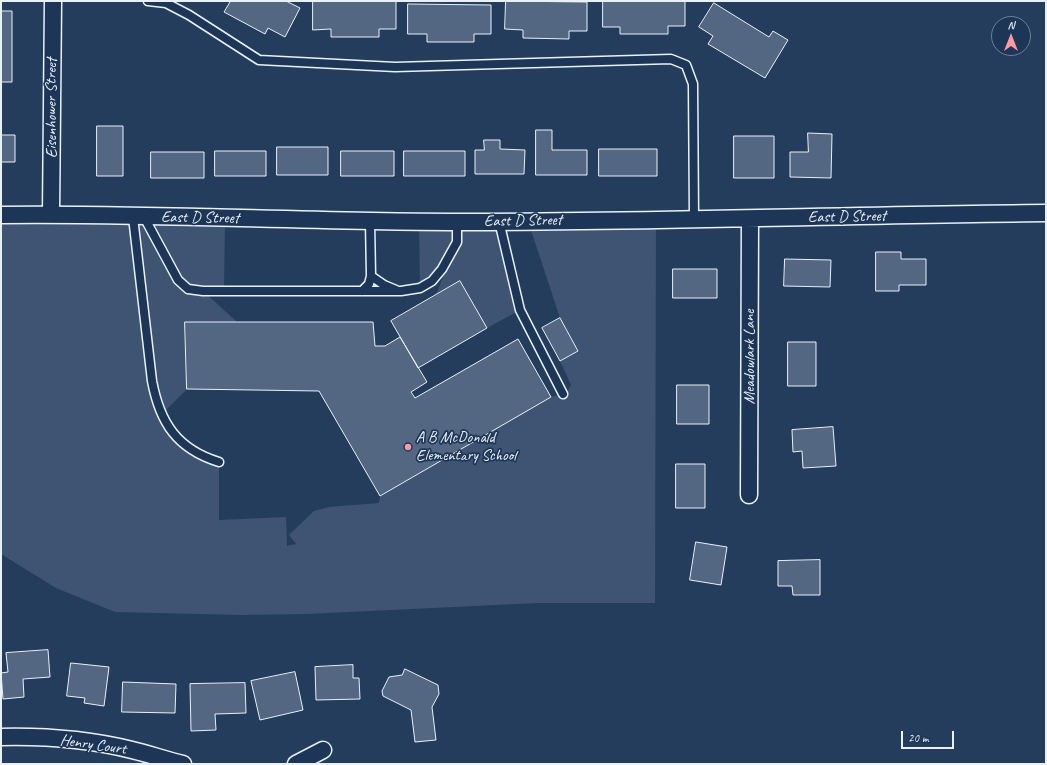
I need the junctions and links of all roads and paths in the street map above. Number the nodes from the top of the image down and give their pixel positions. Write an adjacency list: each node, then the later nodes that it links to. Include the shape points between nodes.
1 (53, 1): 4 (street, Eisenhower Street)
2 (148, 1): 7 (lane, via 166,4 189,15 259,60 395,67 671,59 686,65 693,84)
3 (1046, 213): 8 (street, East D Street)
4 (52, 214): 5 (street, East D Street); 6 (street, East D Street)
5 (1, 215)
6 (139, 217): 9 (street, East D Street); 13 (lane, via 178,280 188,289); 16 (lane, via 152,381 158,405 177,439 206,458)
7 (694, 218): 8 (street, East D Street); 11 (street, East D Street)
8 (750, 219): 17 (street, Meadowlark Lane)
9 (370, 221): 10 (street, East D Street); 12 (lane)
10 (457, 222): 11 (street, East D Street); 14 (lane, via 457,242 442,269 432,281 420,288)
11 (500, 222): 15 (lane, via 520,310)
12 (371, 276): 13 (lane, via 369,284); 14 (lane)
13 (362, 291): 14 (lane)
14 (401, 292)
15 (563, 394)
16 (219, 462)
17 (749, 495)
18 (1, 737): 20 (street, Henry Court, via 22,736 85,742 131,750)
19 (323, 750): 21 (street)
20 (183, 764)
21 (296, 764)

